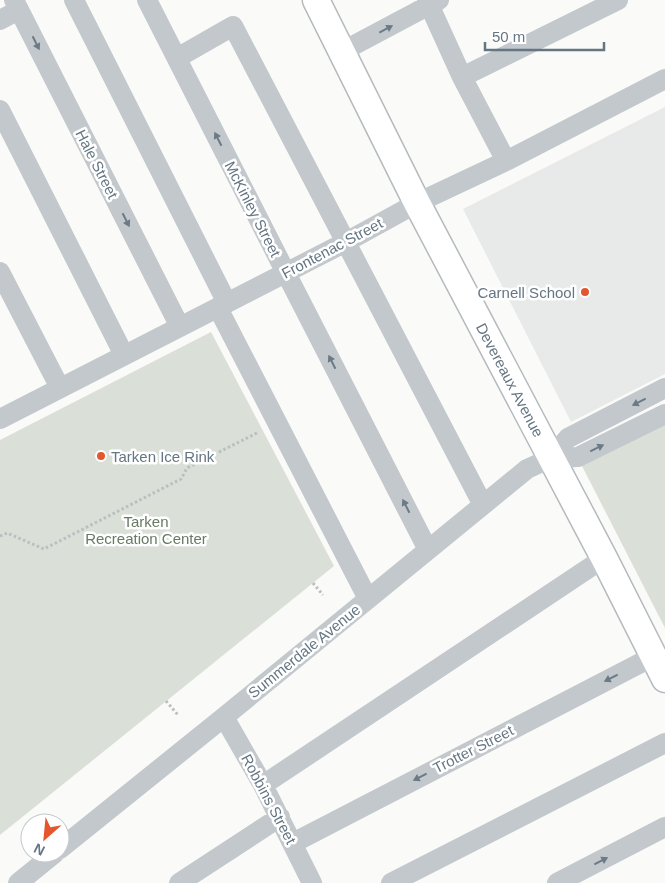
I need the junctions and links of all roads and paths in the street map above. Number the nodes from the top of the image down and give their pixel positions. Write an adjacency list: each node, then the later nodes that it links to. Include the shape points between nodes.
1 (74, 0): 18 (street)
2 (148, 0): 9 (street, McKinley Street)
3 (316, 0): 8 (main road, Devereaux Avenue)
4 (618, 0): 10 (street)
5 (432, 2): 8 (street, one-way to 5); 10 (street)
6 (17, 5): 7 (street); 19 (street, Hale Street, one-way to 19)
7 (0, 20)
8 (342, 52): 14 (main road, Devereaux Avenue)
9 (177, 58): 15 (street, via 233,26); 17 (street, McKinley Street, one-way to 9)
10 (462, 78): 13 (street)
11 (665, 79): 13 (street, Frontenac Street)
12 (0, 110): 20 (street)
13 (506, 160): 14 (street, Frontenac Street)
14 (417, 203): 15 (street, Frontenac Street); 26 (main road, Devereaux Avenue)
15 (346, 242): 17 (street, Frontenac Street); 27 (street)
16 (0, 272): 21 (street)
17 (286, 273): 18 (street, Frontenac Street); 29 (street, McKinley Street, one-way to 17)
18 (223, 305): 19 (street, Frontenac Street); 33 (street)
19 (180, 327): 20 (street, Frontenac Street)
20 (124, 356): 21 (street, Frontenac Street)
21 (60, 388): 24 (street, Frontenac Street)
22 (665, 388): 26 (street, Summerdale Avenue, one-way to 26, via 568,438)
23 (665, 414): 26 (street, Summerdale Avenue, one-way to 23, via 578,457)
24 (0, 419)
25 (259, 432): 28 (path, via 187,468 181,479 44,549 7,533)
26 (551, 458): 27 (street, Summerdale Avenue, via 527,468); 30 (main road, Devereaux Avenue)
27 (482, 505): 29 (street, Summerdale Avenue)
28 (0, 536)
29 (428, 550): 33 (street, Summerdale Avenue)
30 (604, 558): 34 (main road, Devereaux Avenue); 39 (street)
31 (313, 583): 32 (path)
32 (323, 595)
33 (368, 600): 37 (street, Summerdale Avenue)
34 (659, 667): 43 (street, Trotter Street, one-way to 43)
35 (166, 701): 36 (path)
36 (178, 715)
37 (224, 717): 39 (street, Robbins Street); 42 (street, Summerdale Avenue)
38 (665, 743): 48 (street)
39 (262, 785): 40 (street, Robbins Street)
40 (280, 817): 43 (street, Robbins Street); 46 (street)
41 (665, 827): 49 (street, one-way to 41)
42 (70, 841)
43 (293, 843): 47 (street, Robbins Street)
44 (43, 863): 45 (street)
45 (18, 883)
46 (179, 883)
47 (312, 883)
48 (391, 883)
49 (557, 883)

